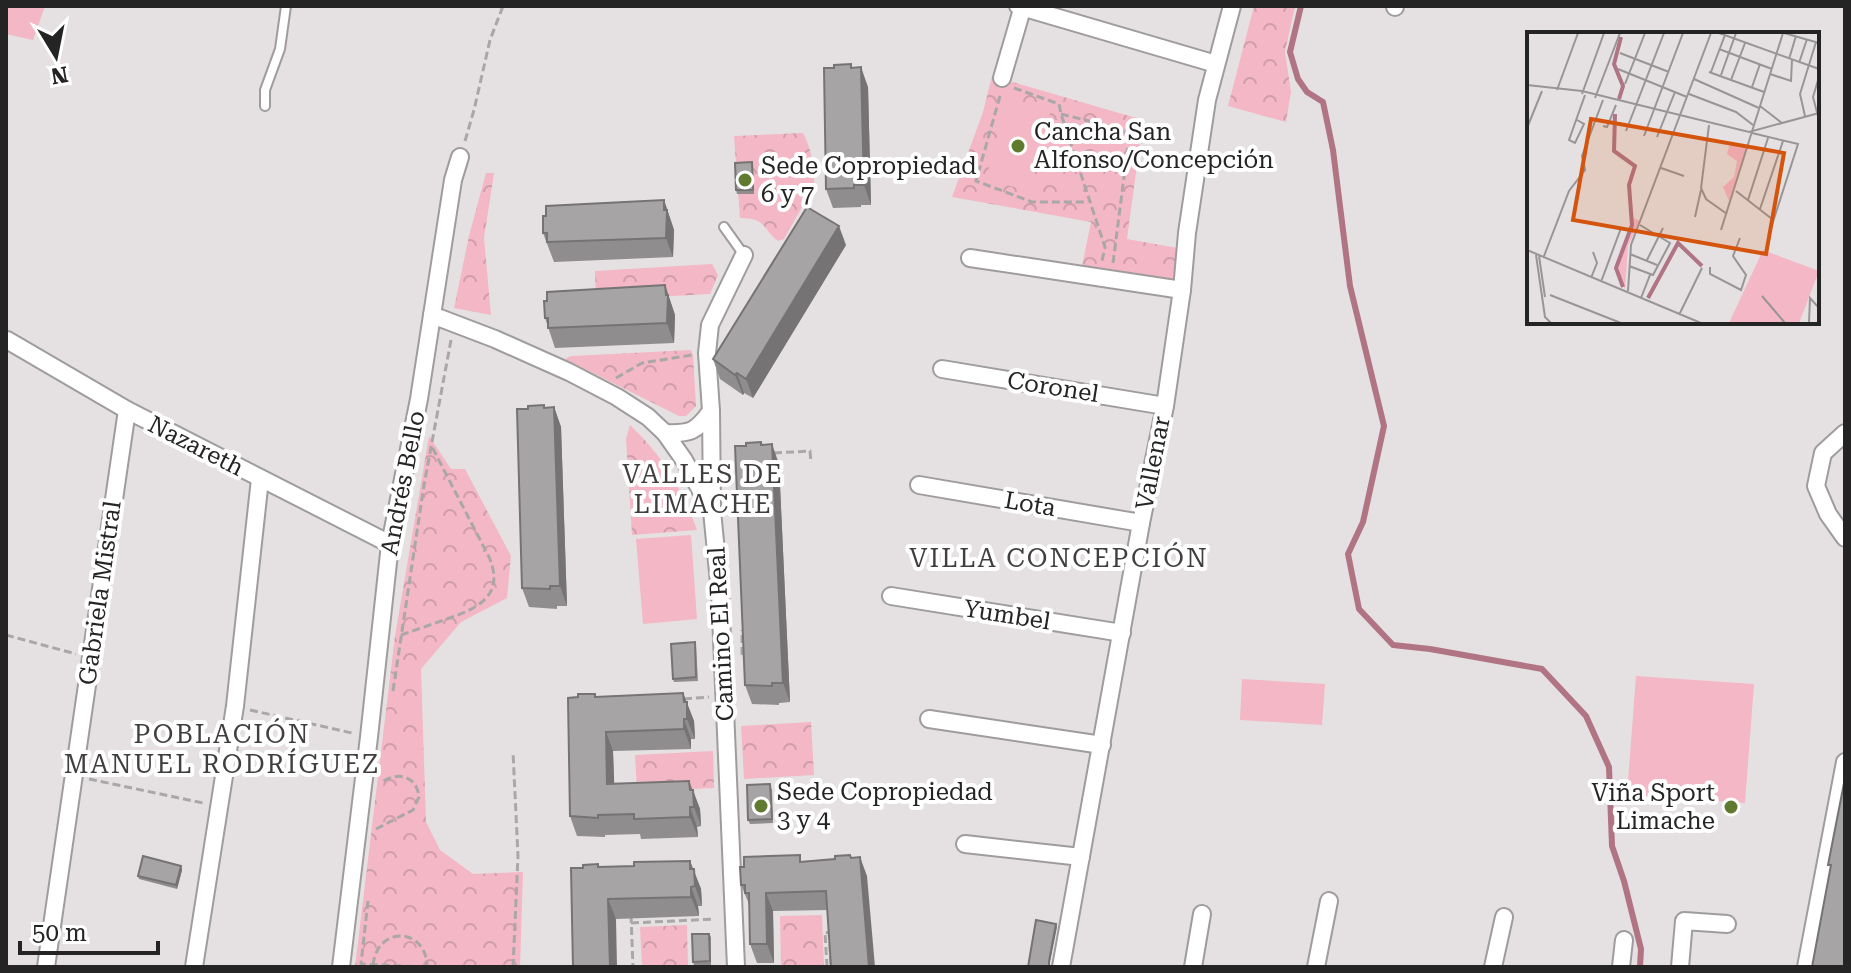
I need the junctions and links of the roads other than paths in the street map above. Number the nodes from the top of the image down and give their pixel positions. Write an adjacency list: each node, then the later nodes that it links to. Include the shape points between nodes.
1 (286, 6): 6 (lane)
2 (1021, 6): 4 (street); 5 (street)
3 (1232, 6): 4 (street, Vallenar)
4 (1216, 64): 11 (street, Vallenar)
5 (1007, 82)
6 (265, 106)
7 (460, 157): 12 (street, Andrés Bello)
8 (724, 227): 9 (lane)
9 (744, 255): 17 (street, via 710,325)
10 (970, 258): 11 (street)
11 (1182, 290): 15 (street, Vallenar)
12 (432, 315): 18 (street, Camino El Real, via 599,387); 25 (street, Andrés Bello)
13 (6, 340): 16 (street, Nazareth)
14 (942, 369): 15 (street, Coronel)
15 (1165, 406): 23 (street, Vallenar)
16 (127, 410): 20 (street, Nazareth); 38 (street, Gabriela Mistral)
17 (711, 411): 18 (street, via 691,432); 22 (street)
18 (665, 433): 22 (street, Camino El Real)
19 (1845, 433): 24 (street, via 1823,453 1816,486)
20 (260, 479): 25 (street, Nazareth); 39 (street, via 235,706)
21 (919, 485): 23 (street, Lota)
22 (712, 511): 41 (street, Camino El Real)
23 (1141, 523): 27 (street, Vallenar)
24 (1845, 538)
25 (390, 544): 40 (street, Andrés Bello)
26 (891, 596): 27 (street, Yumbel)
27 (1122, 633): 29 (street, Vallenar)
28 (929, 719): 29 (street)
29 (1102, 745): 32 (street, Vallenar)
30 (1845, 762): 48 (street)
31 (965, 844): 32 (street)
32 (1081, 857): 42 (street, Vallenar)
33 (1329, 901): 44 (street)
34 (1202, 914): 43 (street)
35 (1504, 917): 45 (street)
36 (1727, 924): 47 (street, via 1684,921)
37 (1624, 940): 46 (street)
38 (46, 967)
39 (194, 967)
40 (341, 967)
41 (736, 967)
42 (1061, 967)
43 (1193, 967)
44 (1316, 967)
45 (1493, 967)
46 (1621, 967)
47 (1680, 967)
48 (1806, 967)

